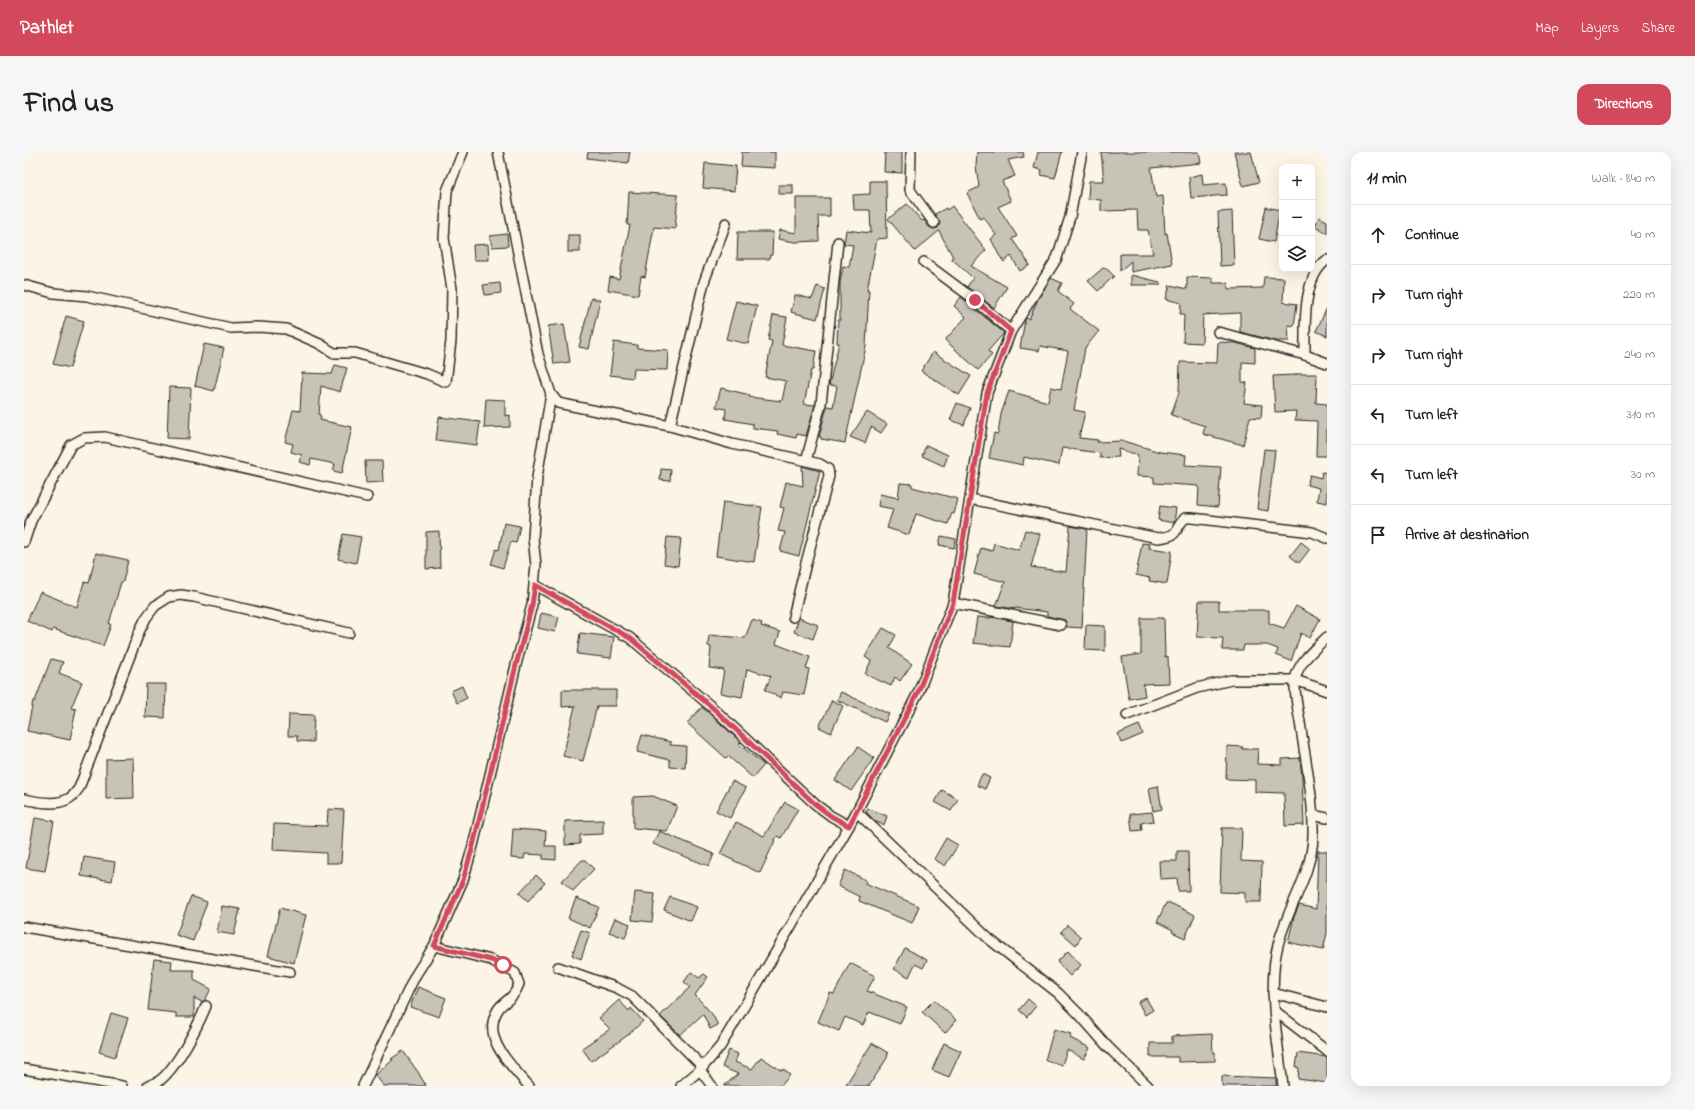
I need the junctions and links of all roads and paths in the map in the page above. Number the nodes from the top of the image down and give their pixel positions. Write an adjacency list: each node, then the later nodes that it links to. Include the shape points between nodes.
1 (463, 152): 10 (street, via 447,191 444,238 452,289 451,341 446,382 355,353 334,353 286,329 231,328)
2 (498, 152): 15 (street, via 538,354)
3 (910, 152): 6 (street, via 910,190)
4 (1082, 152): 11 (street, via 1070,217 1057,258)
5 (726, 223): 16 (street, via 704,282)
6 (934, 223)
7 (838, 242): 17 (street, via 821,404)
8 (1327, 260): 13 (street, via 1320,265 1312,282 1305,313)
9 (924, 262): 11 (street)
10 (24, 285)
11 (1011, 331): 19 (street, via 987,393)
12 (1218, 332): 13 (street)
13 (1305, 354): 14 (street)
14 (1327, 363)
15 (551, 394): 16 (street, via 558,403 567,406); 22 (street, via 537,477 533,538)
16 (670, 426): 17 (street)
17 (806, 461): 24 (street, via 820,464 828,469 830,476)
18 (367, 497): 21 (street, via 105,437 84,438 71,445 31,521)
19 (970, 499): 20 (street, via 1158,538 1175,534 1184,518 1312,532); 23 (street)
20 (1327, 538)
21 (24, 541)
22 (535, 585): 35 (street, via 630,638 714,709 815,804); 37 (street, via 473,846 463,880)
23 (953, 603): 25 (street); 32 (street, via 918,692)
24 (793, 617)
25 (1061, 625)
26 (349, 633): 31 (street, via 194,597 169,597 155,606 140,630 79,788 63,802)
27 (1327, 637): 28 (street, via 1303,662)
28 (1295, 680): 29 (street); 30 (street, via 1231,680 1197,688); 33 (street)
29 (1327, 691)
30 (1127, 715)
31 (24, 799)
32 (857, 812): 35 (street); 53 (street, via 989,938 1058,993)
33 (1312, 815): 34 (street); 40 (street, via 1313,837 1304,880 1283,926 1277,946)
34 (1327, 818)
35 (849, 826): 45 (street, via 720,1047)
36 (24, 927): 39 (street)
37 (434, 946): 49 (street, via 416,976); 50 (street, via 491,960 515,973 519,984 514,995 499,1008 492,1024 500,1053)
38 (558, 967): 45 (street, via 618,988 632,996)
39 (290, 972)
40 (1274, 993): 42 (street); 43 (street)
41 (206, 1006): 48 (street, via 195,1030 168,1072 159,1081)
42 (1327, 1007)
43 (1275, 1011): 44 (street); 54 (street)
44 (1327, 1051)
45 (702, 1068): 51 (street); 52 (street)
46 (24, 1069): 47 (street)
47 (122, 1086)
48 (148, 1086)
49 (363, 1086)
50 (529, 1086)
51 (681, 1086)
52 (712, 1086)
53 (1148, 1086)
54 (1283, 1086)

